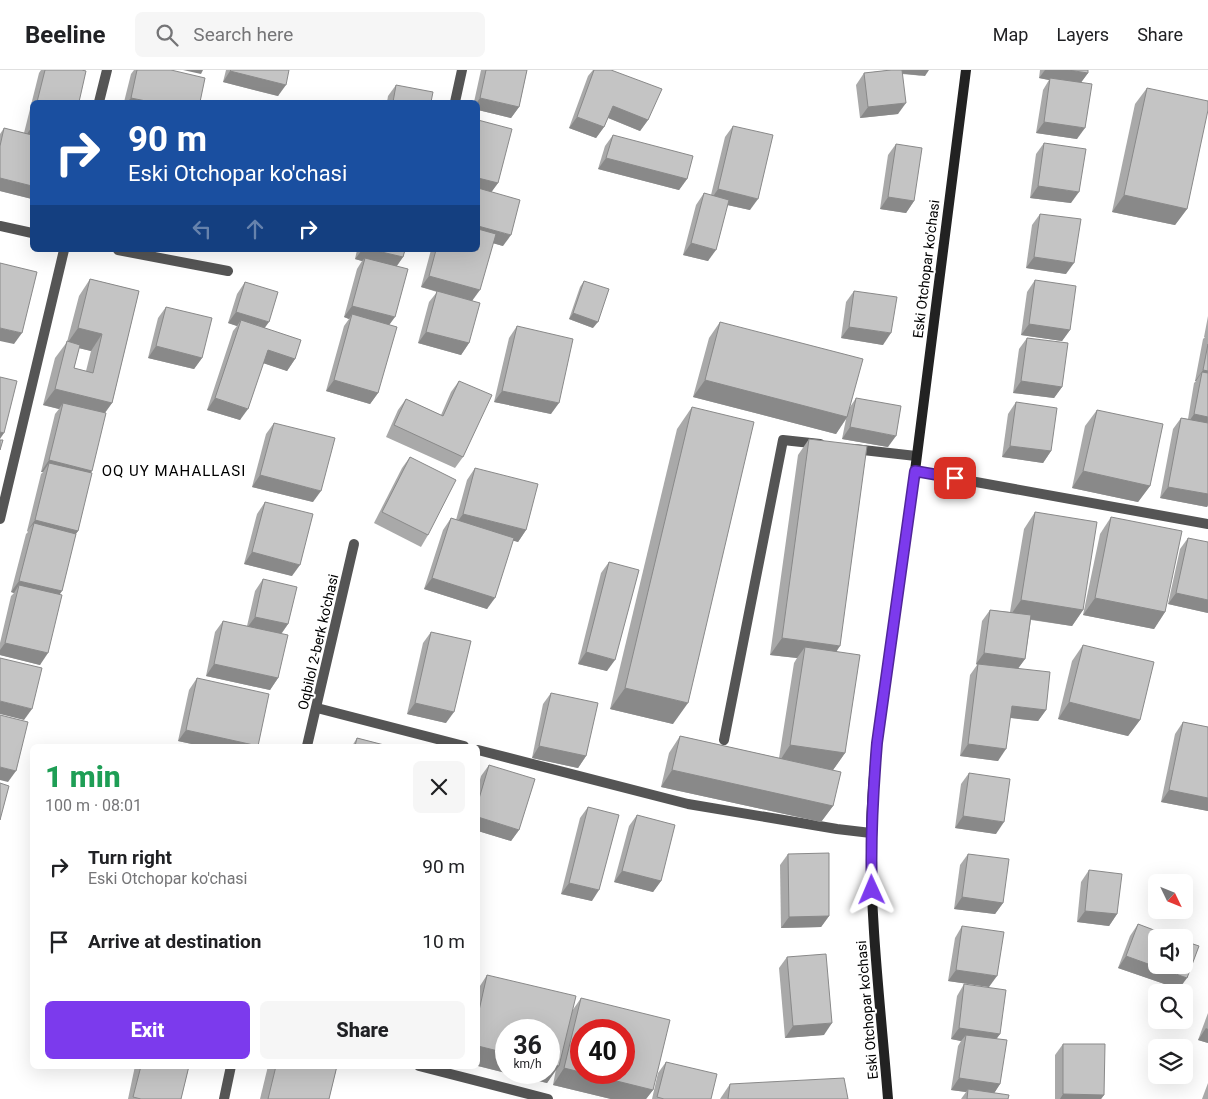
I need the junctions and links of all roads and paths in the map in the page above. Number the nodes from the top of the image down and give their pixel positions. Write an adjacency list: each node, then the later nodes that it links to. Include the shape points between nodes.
1 (107, 70): 4 (street)
2 (462, 70): 5 (street)
3 (966, 70): 11 (street, Eski Otchopar ko'chasi)
4 (100, 100)
5 (455, 100)
6 (0, 226): 7 (street)
7 (30, 233)
8 (64, 252): 13 (street)
9 (128, 252): 10 (street)
10 (228, 271)
11 (916, 456): 12 (street, Eski Otchopar ko'chasi); 17 (street, via 783,440)
12 (915, 471): 14 (street); 21 (street, Eski Otchopar ko'chasi, via 877,743)
13 (0, 519)
14 (1208, 524)
15 (354, 544): 16 (street, Oqbilol 2-berk ko'chasi)
16 (316, 708): 18 (street, Oqbilol 2-berk ko'chasi); 19 (street)
17 (724, 740)
18 (307, 744)
19 (456, 744)
20 (480, 751): 21 (street, via 688,804)
21 (871, 833): 26 (street, Eski Otchopar ko'chasi, via 873,918)
22 (230, 1069): 24 (street)
23 (431, 1069): 25 (street)
24 (224, 1099)
25 (548, 1099)
26 (888, 1099)

